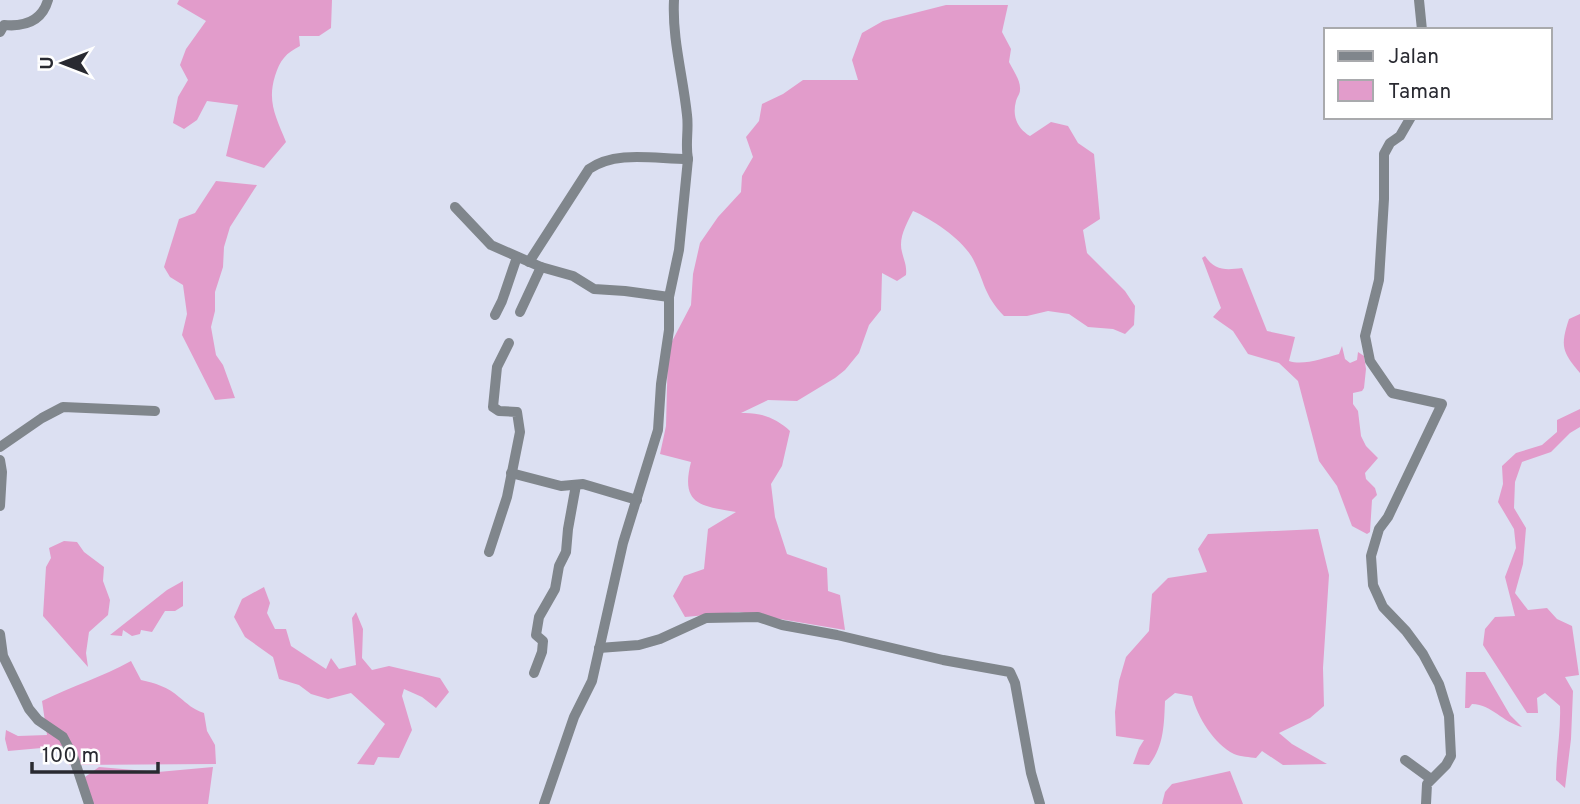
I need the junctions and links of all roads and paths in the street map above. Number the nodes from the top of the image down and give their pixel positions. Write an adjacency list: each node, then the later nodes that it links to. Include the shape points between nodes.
1 (48, 0): 5 (street, via 40,16 23,25 4,25)
2 (674, 0): 7 (street, via 674,31 688,117)
3 (1419, 0): 4 (street)
4 (1422, 28)
5 (0, 32)
6 (1410, 119): 28 (street, via 1384,155 1379,280 1365,340 1370,361 1392,393 1442,404 1379,529 1371,556 1373,584 1383,607 1416,642 1446,702 1451,756)
7 (688, 159): 10 (street, via 601,160 589,169); 12 (street)
8 (455, 207): 9 (street, via 489,243)
9 (517, 257): 10 (street); 14 (street)
10 (529, 261): 11 (street)
11 (541, 267): 12 (street, via 573,276 594,289); 13 (street)
12 (669, 297): 21 (street, via 658,430)
13 (520, 312)
14 (495, 315)
15 (509, 342): 19 (street, via 497,367 493,407 519,415)
16 (155, 411): 17 (street, via 64,407)
17 (0, 447)
18 (0, 460): 22 (street)
19 (511, 473): 20 (street, via 561,486); 23 (street)
20 (576, 485): 21 (street); 26 (street, via 566,552 555,589 538,620 536,635 543,641 543,650)
21 (637, 500): 25 (street)
22 (0, 506)
23 (489, 552)
24 (0, 634): 29 (street, via 3,656 29,709 63,737)
25 (599, 648): 30 (street, via 592,681 574,717); 31 (street, via 639,645 706,618 758,617 1010,672)
26 (534, 673)
27 (1405, 760): 28 (street)
28 (1431, 779): 32 (street)
29 (89, 804)
30 (544, 804)
31 (1040, 804)
32 (1426, 804)

